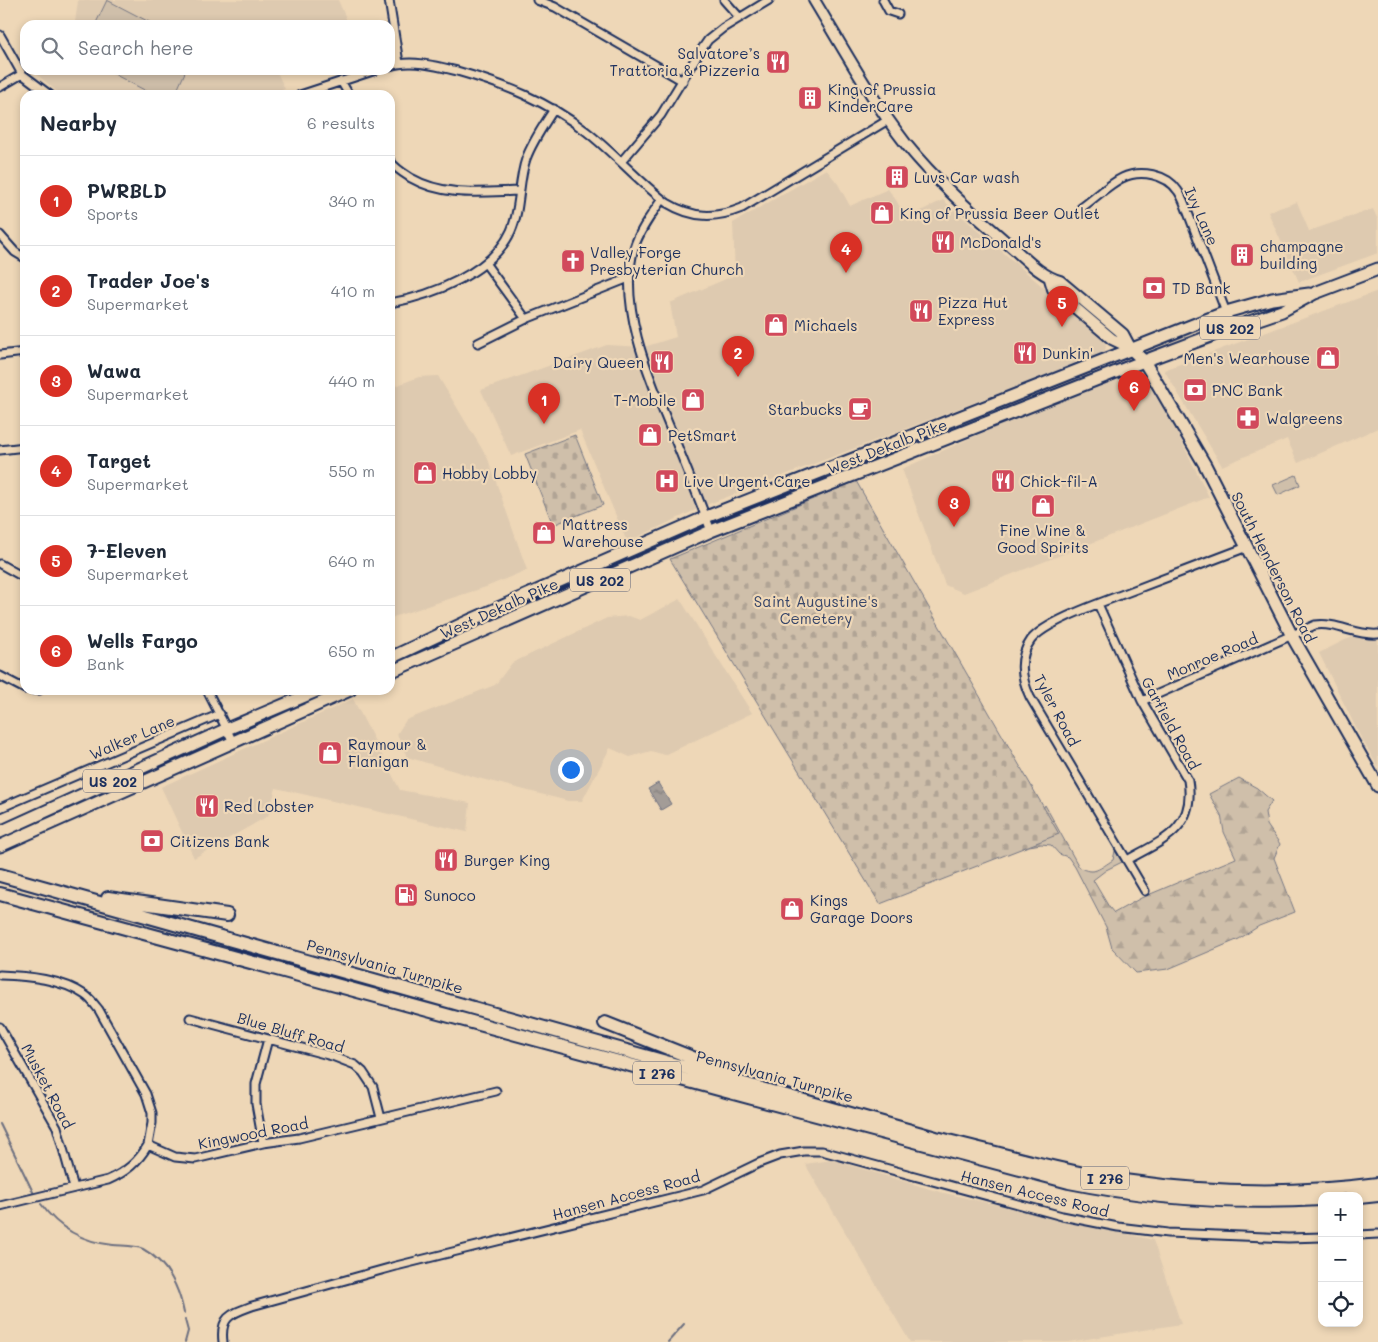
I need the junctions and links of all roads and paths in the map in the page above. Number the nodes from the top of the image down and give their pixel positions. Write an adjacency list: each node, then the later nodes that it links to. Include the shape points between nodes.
1 (389, 0): 9 (street)
2 (537, 0): 19 (street)
3 (724, 0): 8 (street)
4 (769, 0): 8 (street)
5 (814, 0): 25 (main road)
6 (883, 0): 7 (street, via 889,12)
7 (898, 14)
8 (740, 18): 19 (street, via 708,40)
9 (392, 20)
10 (0, 35): 14 (street)
11 (395, 38): 12 (street)
12 (399, 63): 13 (street); 24 (street, via 436,66 475,76 517,90)
13 (395, 64)
14 (20, 70)
15 (20, 75): 20 (street)
16 (23, 75): 21 (street)
17 (360, 75): 18 (street)
18 (341, 81): 22 (street); 23 (street)
19 (683, 81): 26 (street, via 661,116)
20 (0, 87)
21 (43, 90)
22 (315, 90)
23 (346, 90)
24 (554, 109): 26 (street, via 588,132); 28 (street, via 526,160)
25 (888, 120): 29 (street, via 733,212 700,216); 42 (main road, via 907,145 970,211 1050,279 1060,281 1123,334)
26 (621, 162): 29 (street)
27 (395, 168): 28 (street, via 423,185 454,192)
28 (519, 191): 33 (street, via 511,231)
29 (662, 199): 35 (street, via 634,247)
30 (1082, 208): 38 (street, Ivy Lane, via 1122,178 1135,174 1148,173 1170,183 1178,190 1185,205)
31 (0, 235): 32 (street)
32 (20, 255)
33 (485, 263): 37 (street, via 435,291); 39 (street)
34 (1378, 269): 36 (main road, West Dekalb Pike / US 202)
35 (629, 278): 39 (street); 52 (street, via 633,314 645,364)
36 (1316, 293): 38 (main road, West Dekalb Pike / US 202, via 1272,299); 40 (main road, West Dekalb Pike / US 202, via 1282,311)
37 (395, 302)
38 (1226, 312): 40 (street, Ivy Lane); 42 (main road, West Dekalb Pike / US 202)
39 (526, 319): 41 (street)
40 (1232, 328): 45 (main road, West Dekalb Pike / US 202)
41 (478, 343)
42 (1131, 349): 45 (main road, South Henderson Road); 46 (main road, West Dekalb Pike / US 202)
43 (20, 353): 44 (street)
44 (0, 355)
45 (1144, 361): 50 (main road, West Dekalb Pike / US 202); 54 (main road, South Henderson Road, via 1205,465)
46 (950, 421): 47 (main road, West Dekalb Pike / US 202); 50 (main road, via 910,444)
47 (906, 437): 51 (main road); 52 (main road, West Dekalb Pike / US 202)
48 (20, 448): 49 (street)
49 (0, 450)
50 (904, 455): 51 (main road, West Dekalb Pike / US 202)
51 (871, 467): 53 (main road, West Dekalb Pike / US 202)
52 (706, 517): 53 (street); 60 (main road, West Dekalb Pike / US 202)
53 (711, 531): 61 (main road, West Dekalb Pike / US 202)
54 (1247, 547): 57 (street, Tyler Road); 59 (main road, South Henderson Road)
55 (0, 564): 56 (street)
56 (20, 575)
57 (1098, 604): 67 (street, Garfield Road); 75 (street, Tyler Road, via 1048,626 1031,640 1022,662 1022,675 1030,697)
58 (1378, 634): 59 (street, Monroe Road, via 1362,634 1323,624)
59 (1292, 636): 67 (street, Monroe Road); 71 (main road, South Henderson Road)
60 (395, 656)
61 (395, 670)
62 (0, 676): 63 (street)
63 (20, 686)
64 (210, 695): 68 (street)
65 (304, 695): 69 (main road, US 202)
66 (339, 695): 70 (main road, US 202)
67 (1142, 701): 75 (street, Garfield Road, via 1188,780 1190,804 1180,825 1171,834)
68 (220, 714): 69 (street); 72 (street, Walker Lane)
69 (227, 729): 70 (street); 73 (main road, US 202)
70 (233, 742): 74 (main road, US 202)
71 (1378, 786)
72 (0, 808)
73 (0, 832)
74 (0, 846)
75 (1127, 860): 78 (street, Tyler Road)
76 (0, 875): 77 (highway, Pennsylvania Turnpike / I 276)
77 (32, 884): 80 (highway); 87 (highway, Pennsylvania Turnpike / I 276)
78 (1145, 891)
79 (0, 894): 95 (highway, Pennsylvania Turnpike / I 276, via 1070,1182 1194,1200)
80 (227, 915)
81 (0, 975): 90 (street, via 66,986 92,1001 146,1094 152,1113)
82 (190, 1018): 85 (street, Blue Bluff Road)
83 (605, 1024): 87 (highway)
84 (0, 1027): 92 (street, Musket Road, via 58,1128)
85 (268, 1039): 88 (street, Blue Bluff Road, via 355,1065 373,1087); 89 (street, via 256,1084)
86 (496, 1091): 88 (street, Kingwood Road)
87 (791, 1096): 91 (highway, Pennsylvania Turnpike / I 276, via 936,1138 1125,1181 1227,1190 1301,1190)
88 (381, 1118): 89 (street, Kingwood Road, via 299,1138)
89 (263, 1143): 90 (street, Kingwood Road, via 195,1159 175,1157)
90 (148, 1145): 92 (street, via 134,1164 118,1176)
91 (1378, 1184)
92 (74, 1188): 96 (street)
93 (1378, 1196): 94 (highway)
94 (1363, 1197)
95 (1318, 1199)
96 (0, 1206)
97 (1378, 1234): 98 (street)
98 (1363, 1235)
99 (1318, 1237): 100 (street, Hansen Access Road, via 1168,1233 1118,1227 1062,1216 822,1151 804,1151 759,1162 703,1190 396,1266 244,1309 227,1317 223,1324)
100 (223, 1342)

